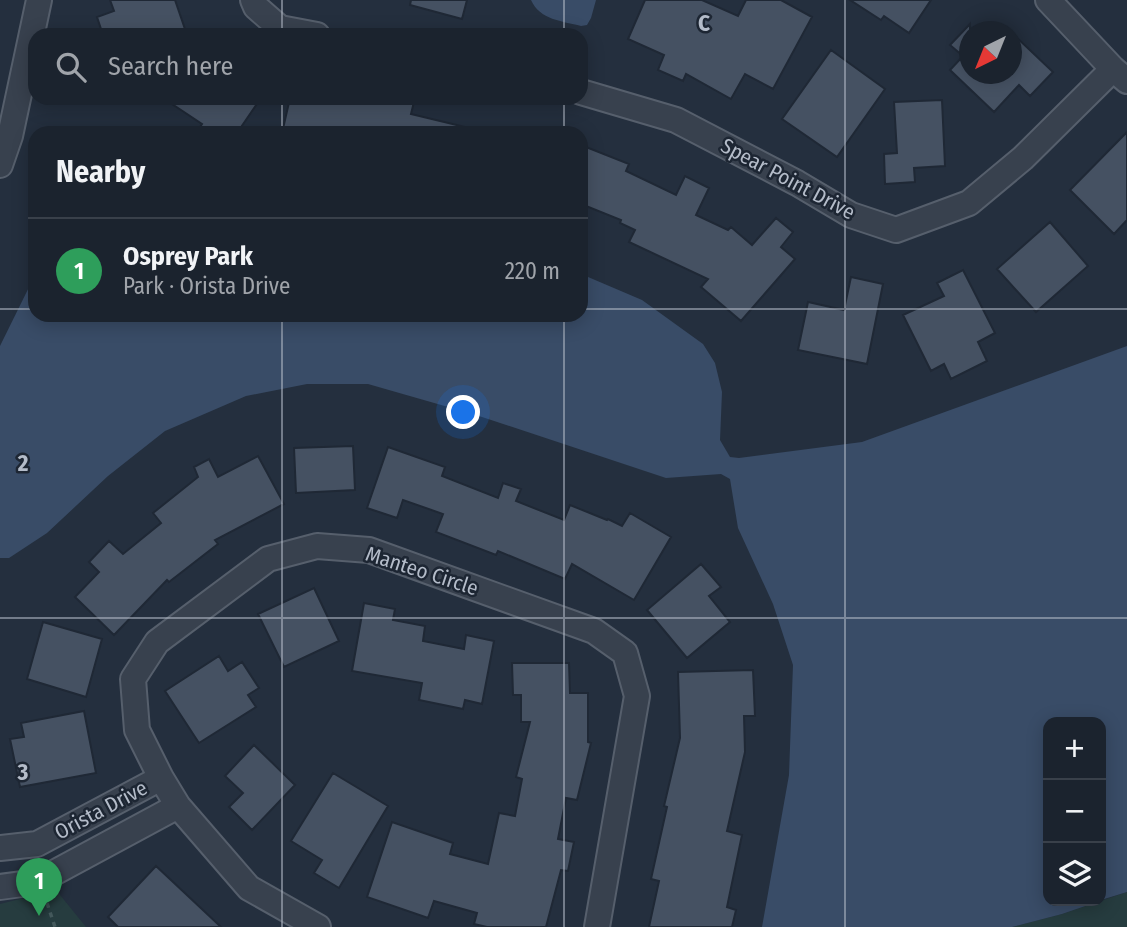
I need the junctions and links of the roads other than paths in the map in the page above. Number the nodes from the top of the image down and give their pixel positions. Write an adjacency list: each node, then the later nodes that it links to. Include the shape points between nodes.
1 (39, 0): 4 (street)
2 (253, 0): 5 (street)
3 (1048, 0): 7 (street)
4 (33, 28)
5 (280, 28)
6 (28, 52): 9 (street)
7 (1120, 75): 8 (street, Spear Point Drive, via 969,203 896,230 851,215 676,120)
8 (588, 94)
9 (0, 164)
10 (161, 778): 11 (street, Manteo Circle); 12 (street, Orista Drive, via 37,844); 15 (street, Manteo Circle, via 137,730 133,679 157,642 268,559 317,546 369,550 594,631 625,653 637,696)
11 (178, 806): 13 (street, Orista Drive, via 37,882); 14 (street, Manteo Circle, via 249,888)
12 (0, 848)
13 (0, 887)
14 (318, 927)
15 (597, 927)

